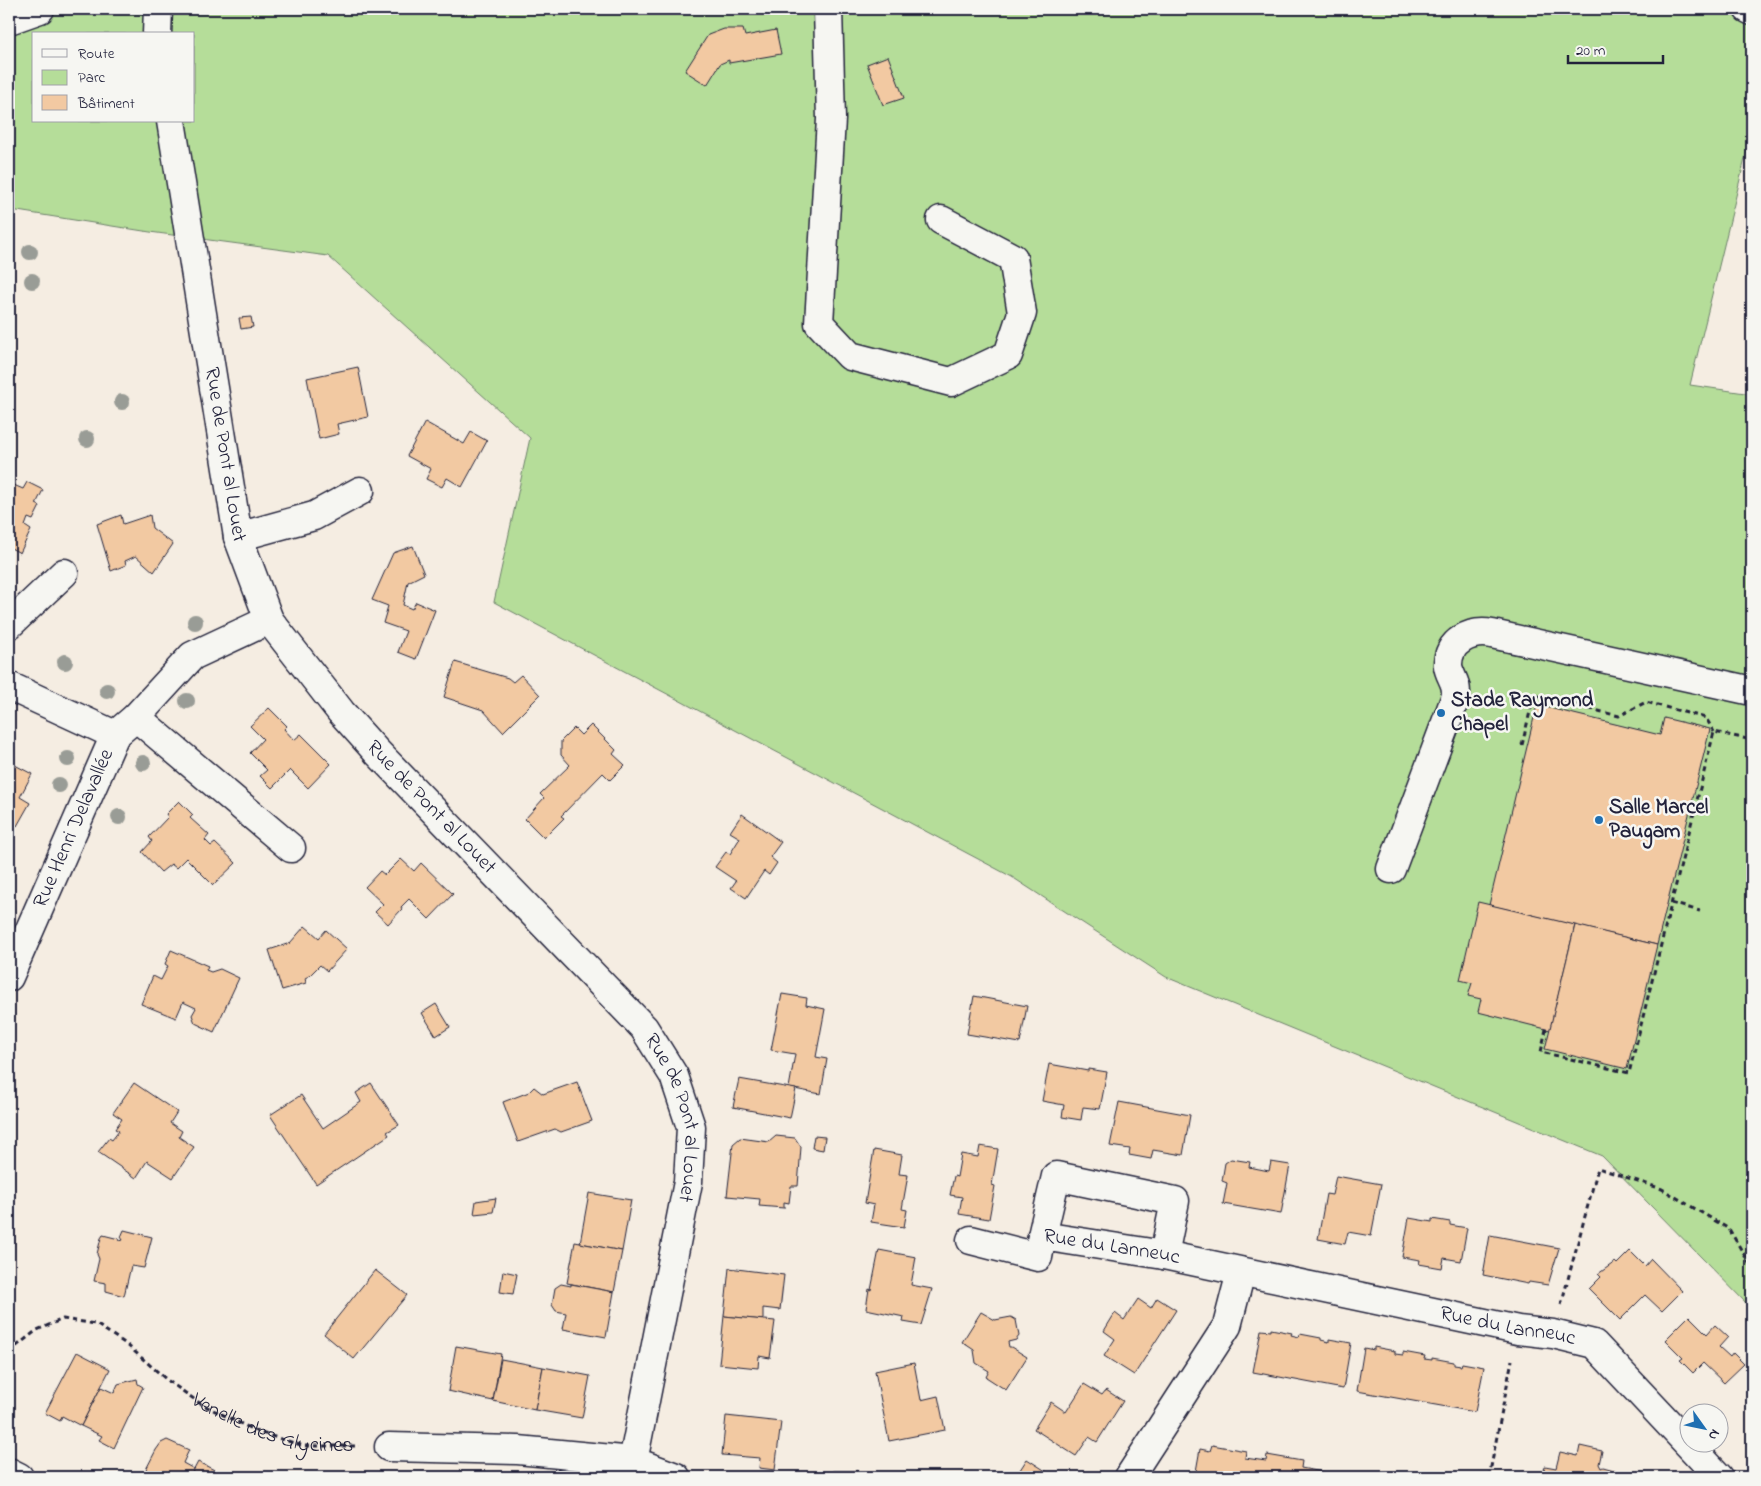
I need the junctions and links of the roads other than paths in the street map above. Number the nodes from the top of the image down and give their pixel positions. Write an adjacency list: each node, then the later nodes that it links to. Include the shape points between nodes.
1 (40, 9): 6 (street)
2 (158, 9): 7 (street)
3 (828, 9): 9 (street, via 831,119 819,323 850,356 951,382 1008,355 1022,313 1013,258)
4 (1748, 9): 5 (street)
5 (1752, 10)
6 (9, 20)
7 (157, 32)
8 (172, 122): 11 (street, Rue de Pont al Louet)
9 (940, 220)
10 (360, 491): 11 (street, via 314,516)
11 (238, 537): 13 (street, Rue de Pont al Louet)
12 (64, 573): 14 (street)
13 (269, 620): 17 (street, Rue Henri Delavallée, via 192,656); 27 (street, Rue de Pont al Louet, via 341,712 377,752 644,1028 674,1076 691,1127 688,1182)
14 (9, 625)
15 (9, 686): 18 (street, Rue Henri Delavallée)
16 (1752, 691): 20 (street, via 1492,634 1471,634 1454,646 1450,656 1448,666 1456,685 1456,696)
17 (136, 717): 18 (street, Rue Henri Delavallée); 19 (street)
18 (115, 735): 21 (street, Rue Henri Delavallée)
19 (291, 848)
20 (1391, 869)
21 (9, 977)
22 (1042, 1236): 23 (street, Rue du Lanneuc, via 1038,1257); 24 (street, Rue du Lanneuc); 24 (street, via 1056,1176 1175,1201)
23 (972, 1240)
24 (1164, 1256): 25 (street, Rue du Lanneuc)
25 (1241, 1272): 31 (street, via 1227,1326); 32 (street, Rue du Lanneuc, via 1594,1344)
26 (389, 1447): 27 (street, via 518,1450)
27 (631, 1469): 30 (street)
28 (9, 1472): 29 (street)
29 (19, 1477)
30 (676, 1477)
31 (1129, 1477)
32 (1719, 1477)

